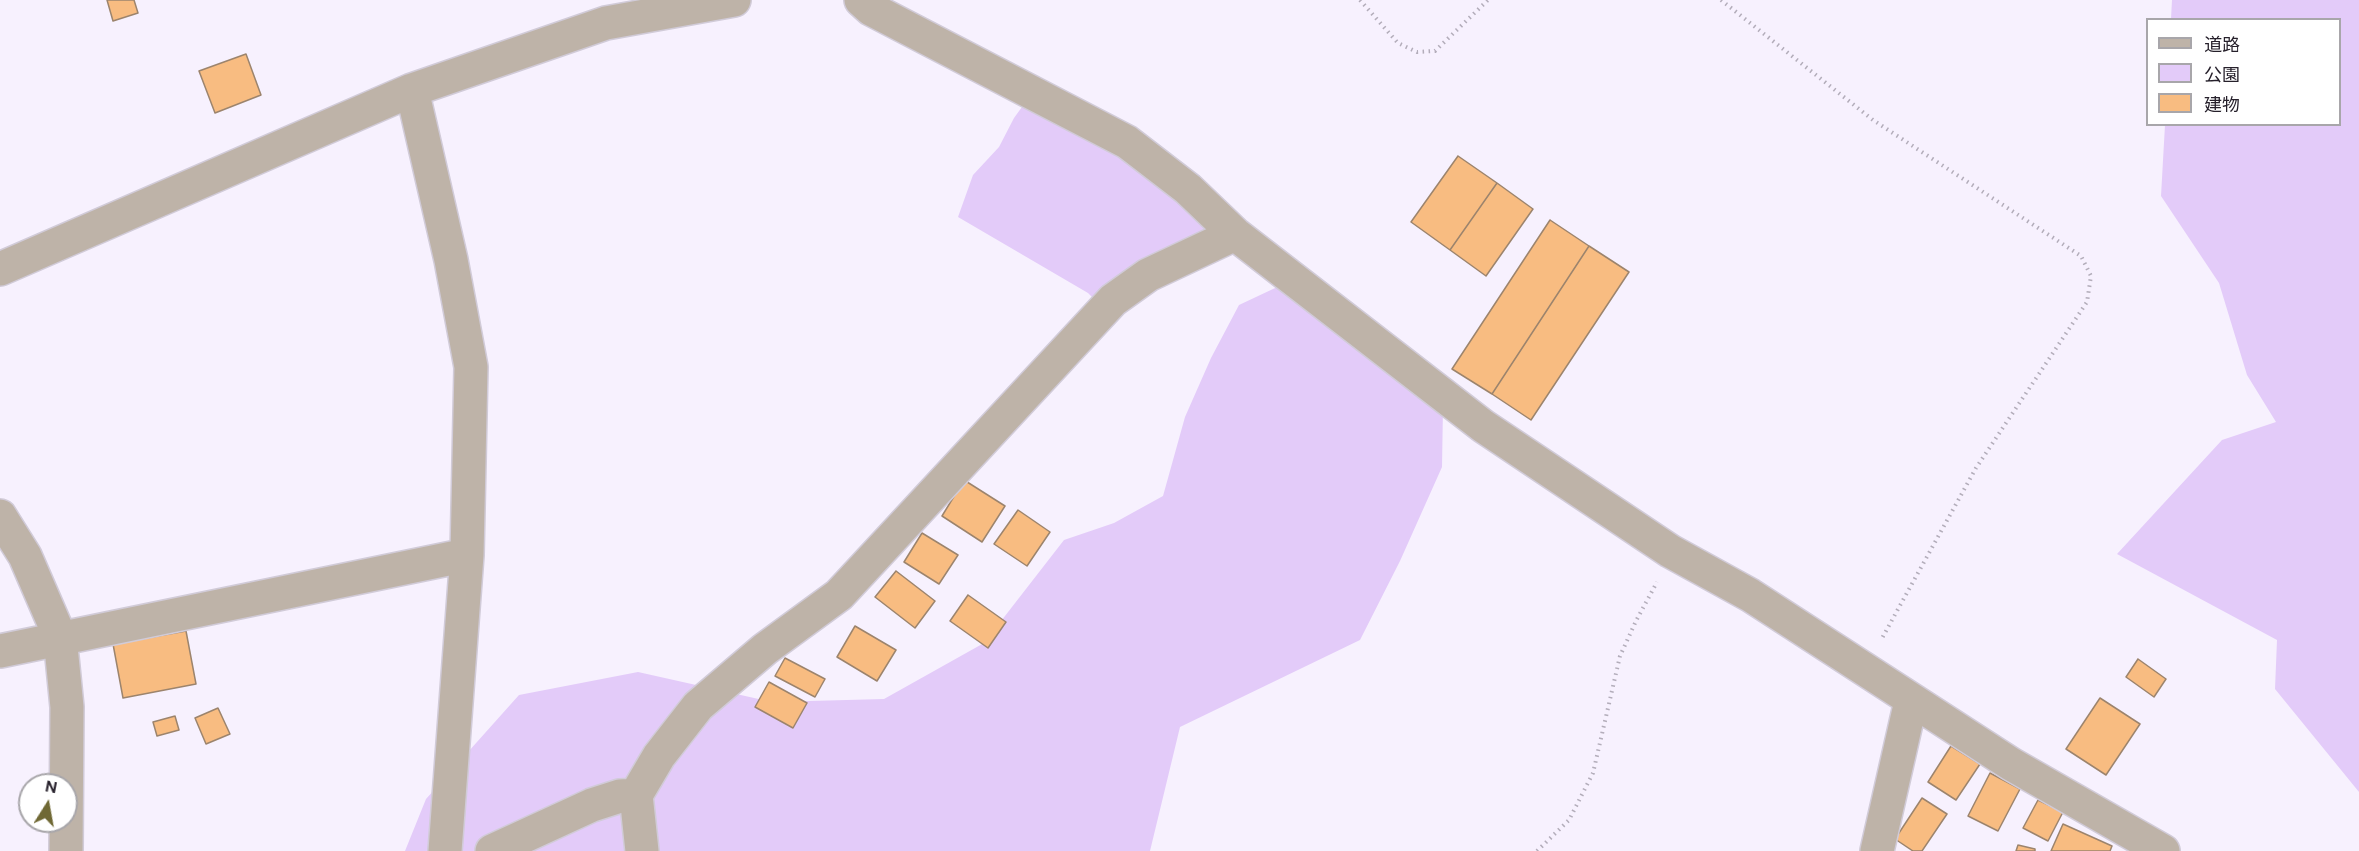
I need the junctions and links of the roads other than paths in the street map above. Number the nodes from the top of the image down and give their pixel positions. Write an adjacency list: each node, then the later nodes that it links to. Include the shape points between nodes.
1 (734, 0): 3 (street, via 606,23)
2 (861, 0): 4 (street, via 871,9 1127,142 1188,189)
3 (412, 90): 5 (street); 7 (street, via 452,260 471,367)
4 (1235, 234): 10 (street, via 1483,426 1670,551 1750,595); 11 (street, via 1148,275 1113,300 839,595 765,649 698,706 659,756)
5 (0, 268)
6 (0, 516): 8 (street, via 25,556)
7 (467, 555): 8 (street); 13 (street)
8 (60, 637): 9 (street); 12 (street, via 67,707)
9 (0, 651)
10 (1911, 701): 16 (street); 17 (street)
11 (636, 795): 14 (street, via 591,805); 15 (street)
12 (66, 851)
13 (445, 851)
14 (492, 851)
15 (642, 851)
16 (1877, 851)
17 (2163, 851)

